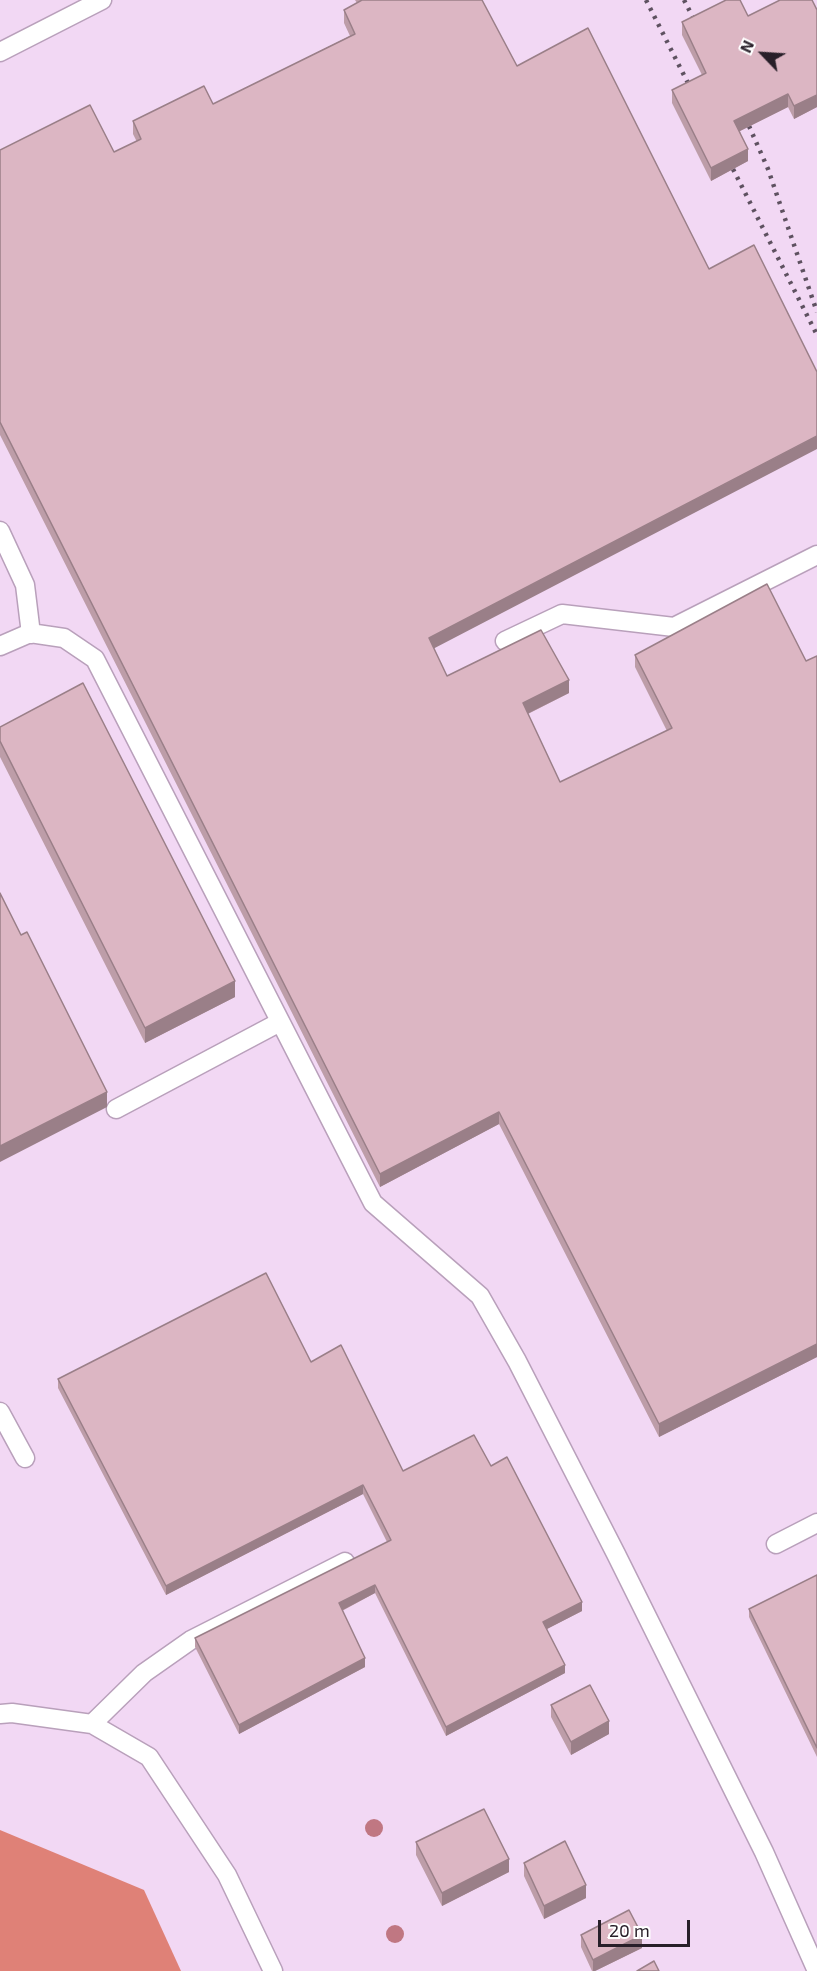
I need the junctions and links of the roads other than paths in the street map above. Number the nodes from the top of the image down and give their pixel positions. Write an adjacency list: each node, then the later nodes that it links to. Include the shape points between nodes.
1 (102, 0): 2 (lane)
2 (0, 52)
3 (0, 531): 5 (lane, via 25,585)
4 (817, 555): 6 (lane, via 674,627 562,614)
5 (31, 634): 7 (lane); 8 (lane, via 64,638 95,659)
6 (505, 642)
7 (0, 646)
8 (280, 1022): 9 (lane); 18 (lane, via 373,1203 480,1296 496,1323 753,1830)
9 (116, 1109)
10 (0, 1412): 11 (lane)
11 (25, 1458)
12 (817, 1523): 13 (lane)
13 (776, 1544)
14 (345, 1562): 16 (lane, via 191,1640 144,1673)
15 (0, 1714): 16 (lane)
16 (92, 1724): 17 (lane, via 149,1757 227,1875)
17 (273, 1971)
18 (817, 1971)

